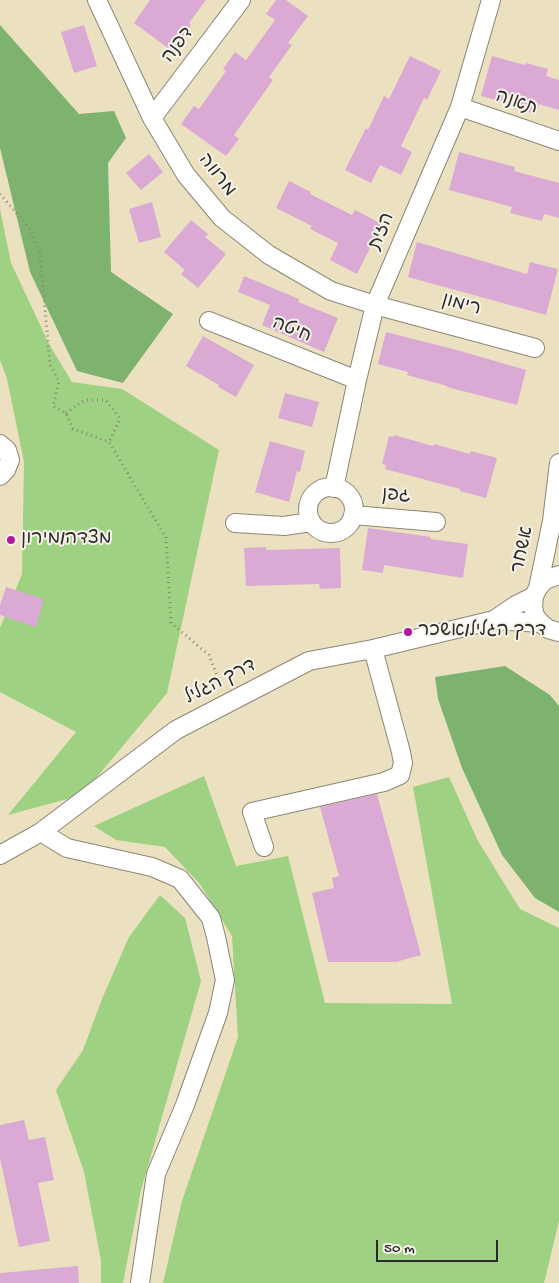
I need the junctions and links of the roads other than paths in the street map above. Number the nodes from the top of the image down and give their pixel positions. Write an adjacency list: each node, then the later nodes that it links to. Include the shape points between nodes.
1 (97, 0): 5 (street, מרווה)
2 (241, 0): 5 (street, דפנה)
3 (491, 0): 4 (street, הזית)
4 (460, 107): 6 (street, תאנה); 7 (street, הזית)
5 (152, 118): 7 (street, מרווה, via 186,175 222,218 268,255 308,278 331,291)
6 (559, 141)
7 (375, 305): 9 (street, רימון); 10 (street, הזית)
8 (209, 321): 10 (street, חיטה)
9 (536, 348)
10 (357, 380): 14 (street, הזית)
11 (0, 444): 13 (street, via 7,450 10,460)
12 (559, 463): 19 (street, אשחר)
13 (0, 476)
14 (334, 488): 15 (street, via 349,497); 16 (street, via 318,491 312,497 308,505)
15 (352, 516): 16 (street, via 347,526 331,533 319,530); 17 (street, גפן)
16 (311, 522): 18 (street, via 284,526)
17 (436, 522)
18 (235, 523)
19 (556, 528): 21 (street, אשחר)
20 (559, 575): 21 (street, דרך הגליל, via 545,580)
21 (536, 592): 22 (street, דרך הגליל); 23 (street, via 533,607)
22 (494, 620): 23 (street, דרך הגליל); 25 (street, דרך הגליל)
23 (541, 624): 24 (street)
24 (558, 633)
25 (373, 649): 26 (street, דרך הגליל, via 309,661 176,730); 27 (street, via 401,752 400,774 384,782 252,812)
26 (41, 832): 28 (street, דרך הגליל); 29 (street, via 67,848 152,867 180,878 211,918 216,937 225,980 218,1013 156,1174)
27 (264, 847)
28 (0, 855)
29 (140, 1283)

